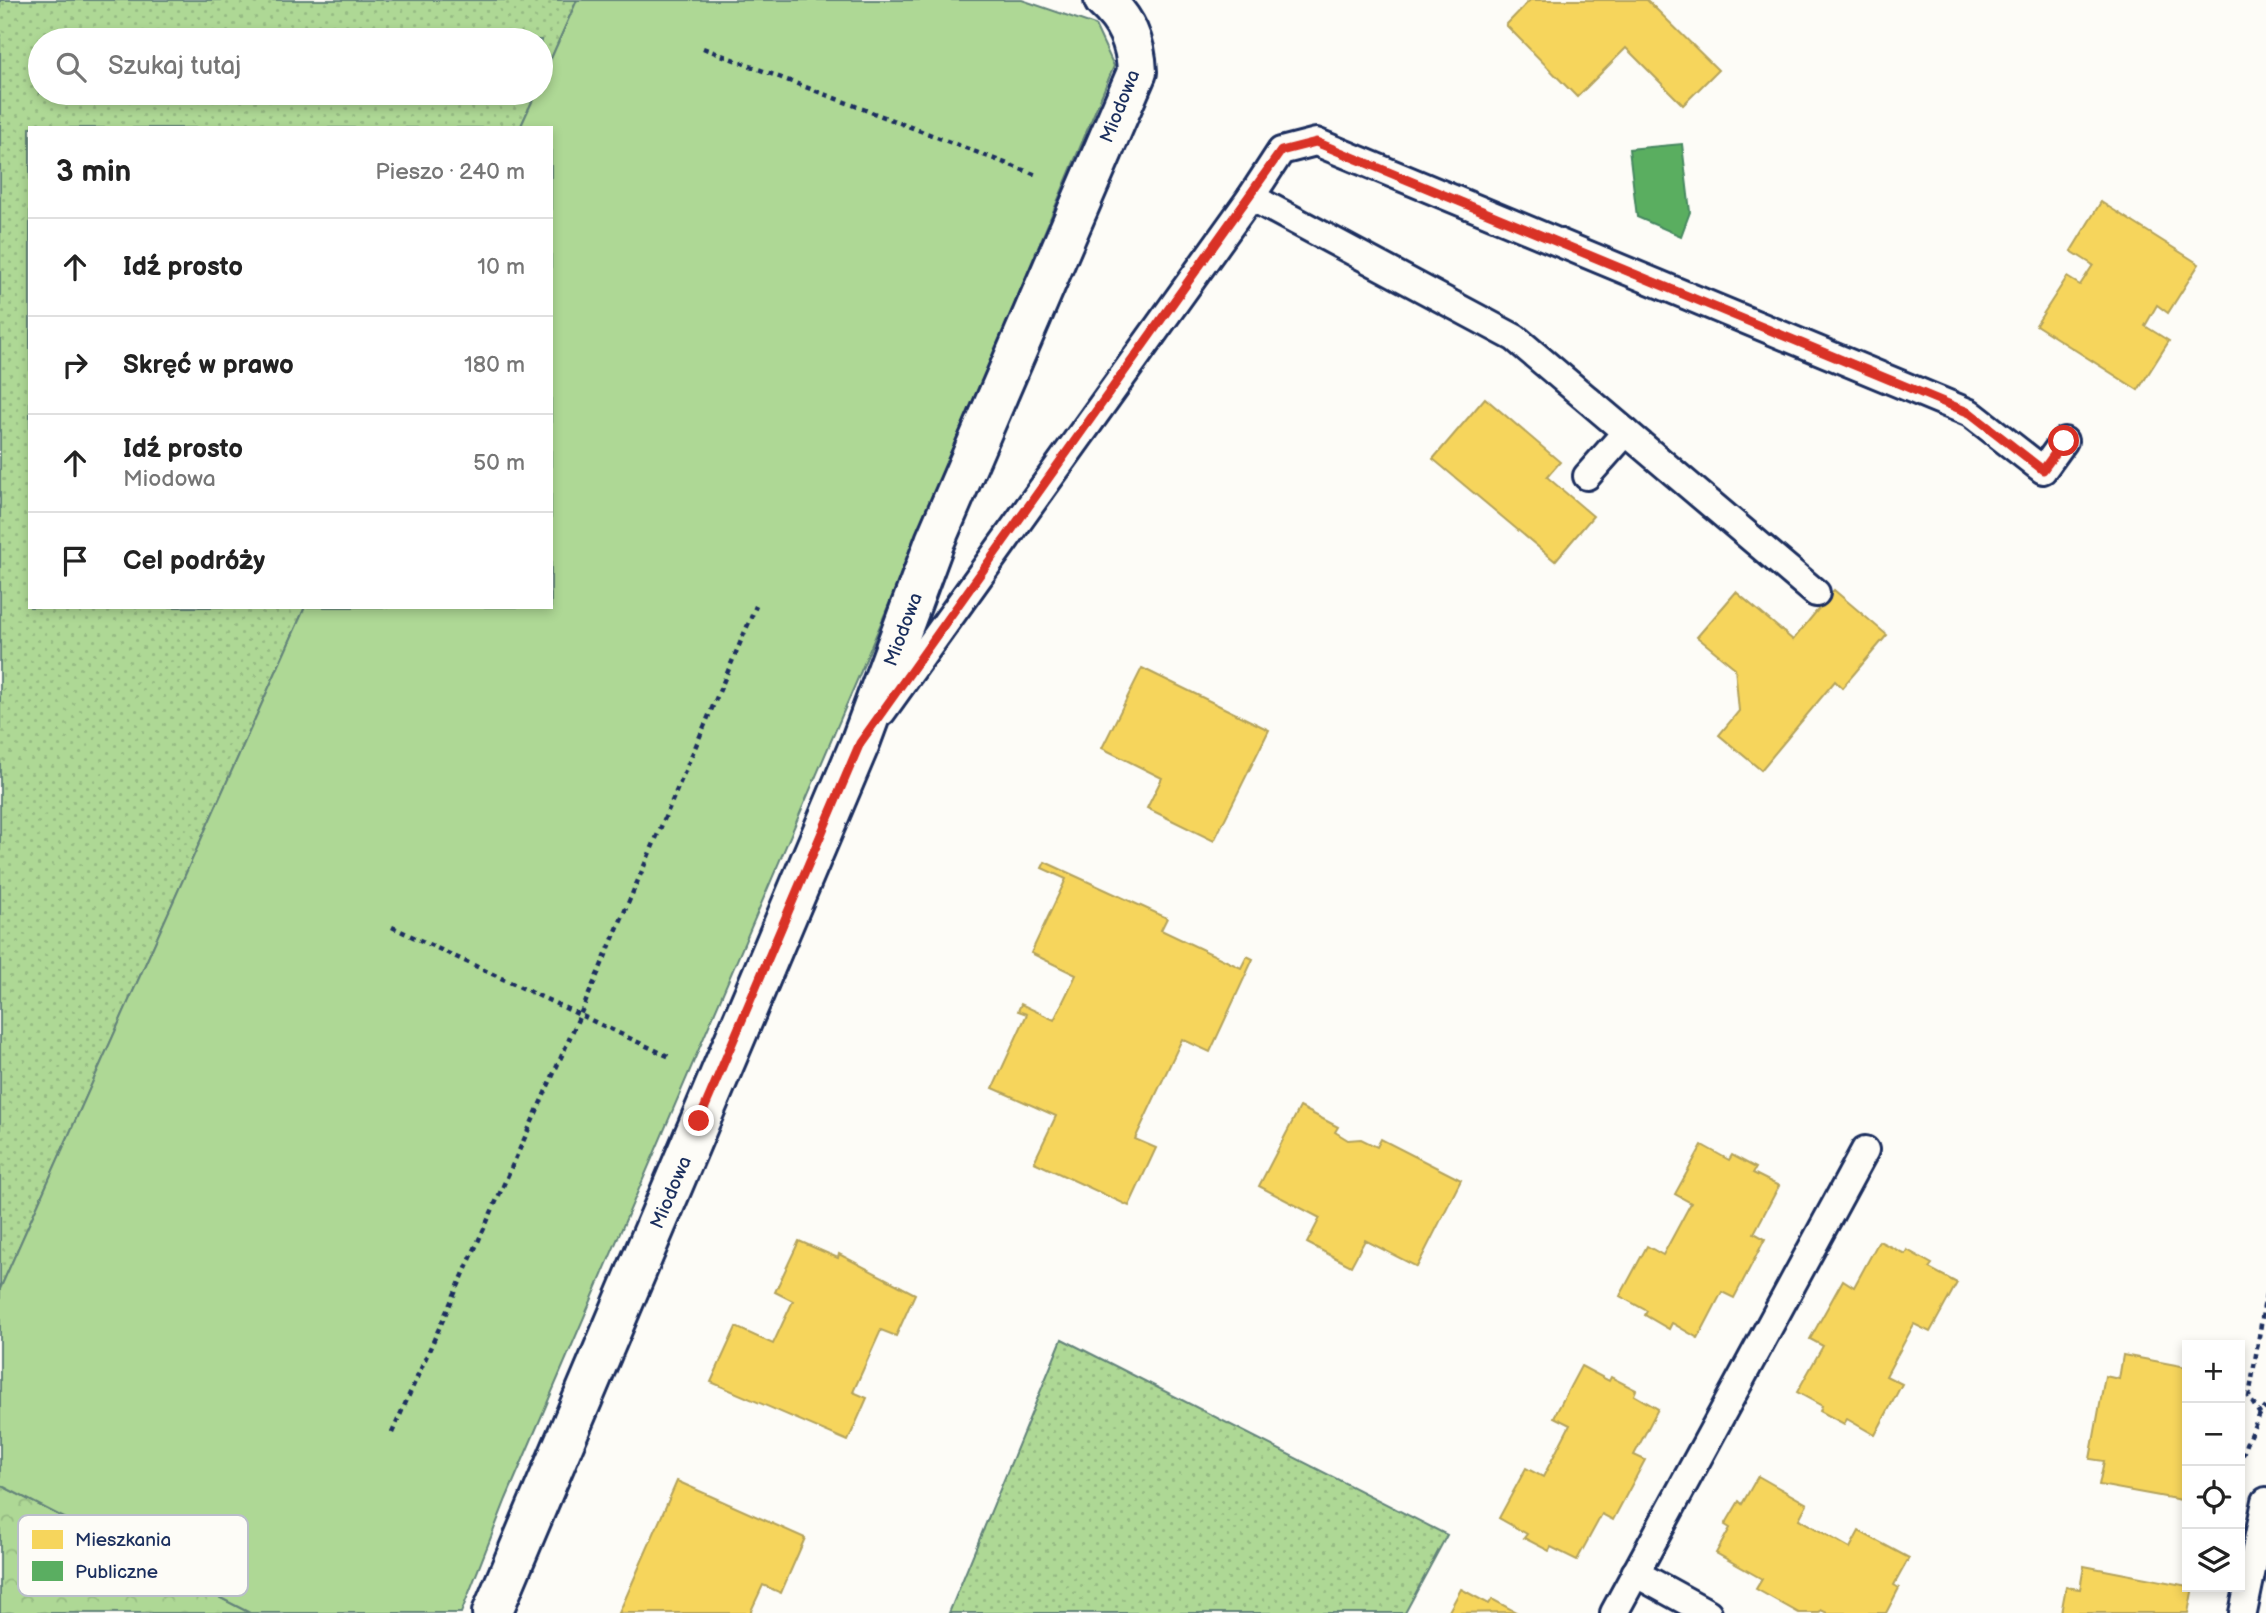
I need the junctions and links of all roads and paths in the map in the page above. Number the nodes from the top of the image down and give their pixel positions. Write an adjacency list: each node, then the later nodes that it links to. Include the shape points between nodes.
1 (1104, 0): 3 (street, Miodowa, via 1129,32 1137,72)
2 (703, 48): 3 (path)
3 (1083, 193): 10 (street, Miodowa, via 935,541)
4 (1251, 197): 5 (lane, via 1515,338); 6 (lane, via 1281,151 1316,142 1970,413 2043,470); 10 (lane)
5 (1626, 432): 7 (lane); 8 (lane)
6 (2064, 441)
7 (1587, 477)
8 (1816, 593)
9 (756, 606): 12 (path)
10 (860, 743): 13 (street, Miodowa)
11 (392, 927): 12 (path)
12 (580, 1015): 13 (path); 18 (path)
13 (717, 1079): 22 (street, Miodowa)
14 (1865, 1150): 21 (lane)
15 (2266, 1294): 17 (path, via 2249,1397)
16 (2266, 1407): 17 (path)
17 (2260, 1414): 19 (path)
18 (392, 1433)
19 (2245, 1444)
20 (2266, 1502): 25 (lane)
21 (1635, 1573): 23 (lane); 24 (lane)
22 (492, 1613)
23 (1614, 1613)
24 (1707, 1613)
25 (2243, 1613)

